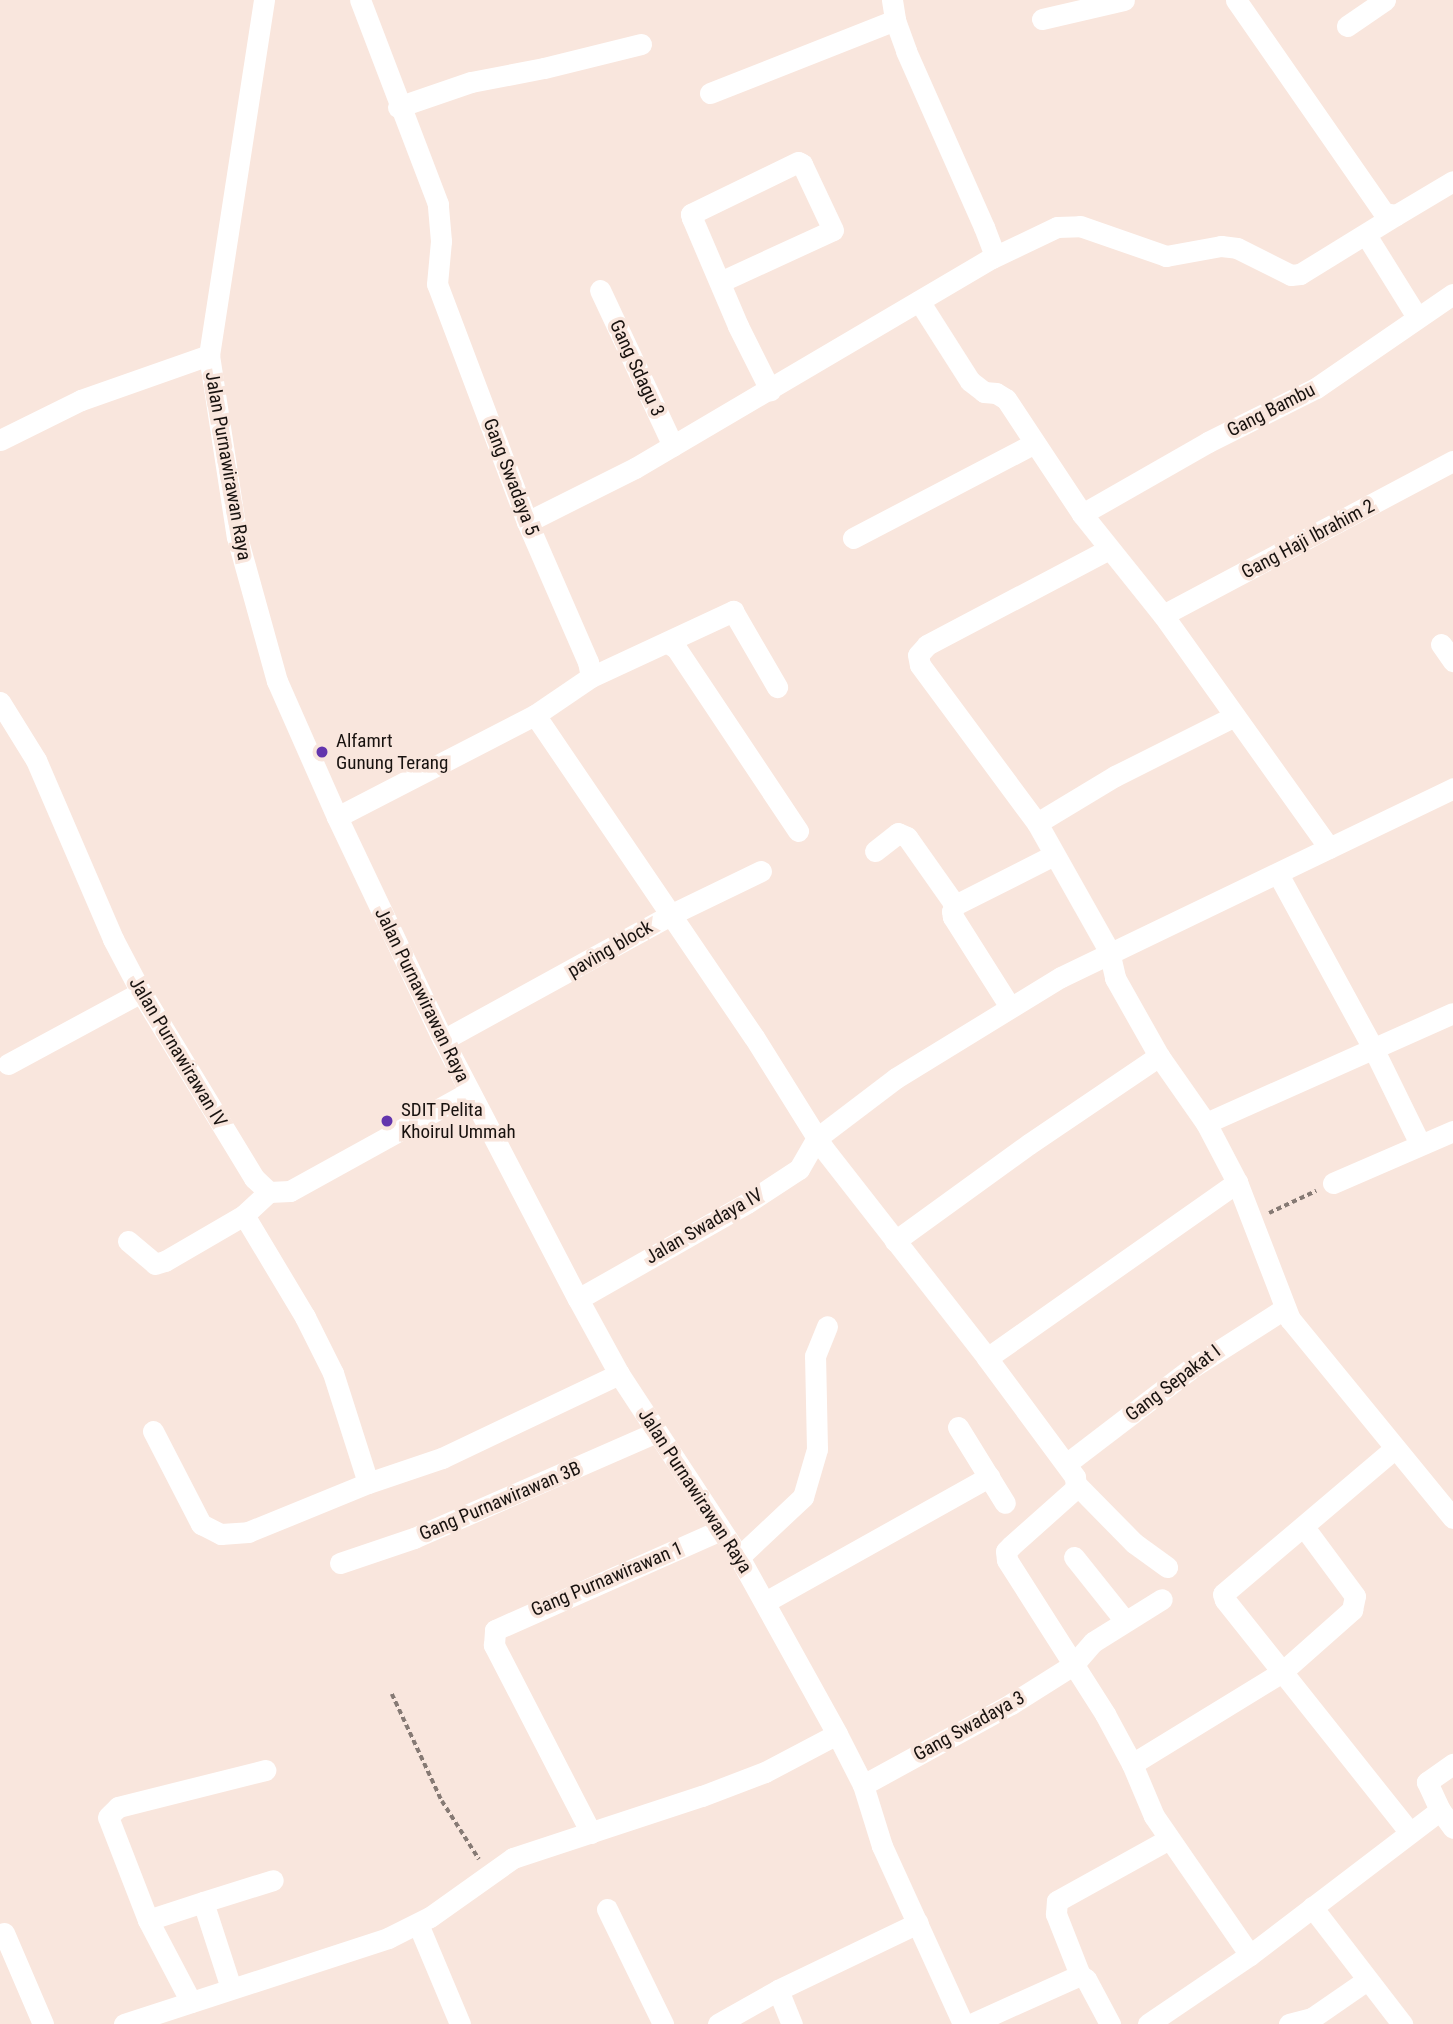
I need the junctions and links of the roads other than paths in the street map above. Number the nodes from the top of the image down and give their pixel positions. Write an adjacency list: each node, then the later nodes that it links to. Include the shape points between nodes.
1 (264, 0): 21 (street, Jalan Purnawirawan Raya)
2 (360, 0): 11 (street, Gang Swadaya 5)
3 (1124, 0): 7 (street)
4 (1236, 0): 13 (street, via 1381,209)
5 (1385, 0): 8 (street)
6 (893, 10): 10 (street); 15 (street, via 984,227)
7 (1042, 19)
8 (1346, 26)
9 (641, 44): 11 (street, via 471,82)
10 (710, 93)
11 (398, 107): 28 (street, Gang Swadaya 5, via 438,204 437,284)
12 (1453, 181): 13 (street)
13 (1396, 215): 14 (street)
14 (1366, 235): 15 (street, via 1291,275 1237,248 1221,246 1166,256 1069,225); 20 (street)
15 (992, 258): 19 (street)
16 (720, 282): 16 (street, via 833,230 802,164 691,214); 22 (street)
17 (600, 290): 25 (street, Gang Sdagu 3)
18 (1453, 294): 20 (street, Gang Bambu)
19 (919, 301): 22 (street); 24 (street, via 970,382 1006,399)
20 (1418, 317): 27 (street, Gang Bambu, via 1316,387)
21 (209, 355): 23 (street, via 81,400); 39 (street, Jalan Purnawirawan Raya, via 237,537 277,681)
22 (771, 390): 25 (street)
23 (0, 440)
24 (1035, 443): 27 (street); 29 (street)
25 (673, 446): 28 (street)
26 (1453, 461): 31 (street, Gang Haji Ibrahim 2)
27 (1082, 514): 30 (street)
28 (527, 522): 33 (street, Gang Swadaya 5)
29 (853, 538)
30 (1109, 549): 31 (street); 40 (street, via 927,645 918,656 928,678)
31 (1163, 615): 37 (street)
32 (668, 643): 33 (street, via 659,643); 34 (street, via 733,611); 41 (street, via 676,648)
33 (591, 677): 36 (street)
34 (777, 687)
35 (0, 702): 50 (street, Jalan Purnawirawan IV, via 36,760 113,939)
36 (535, 715): 39 (street); 48 (street)
37 (1233, 717): 40 (street, via 1115,776); 42 (street)
38 (1453, 788): 42 (street)
39 (337, 817): 53 (street, Jalan Purnawirawan Raya)
40 (1037, 823): 44 (street)
41 (797, 831)
42 (1329, 848): 46 (street)
43 (875, 851): 47 (street, via 898,833 907,837)
44 (1054, 855): 47 (street); 49 (street)
45 (761, 871): 48 (street, paving block)
46 (1278, 874): 49 (street); 54 (street)
47 (955, 905): 51 (street, via 953,917)
48 (670, 915): 53 (street, paving block); 60 (street)
49 (1109, 951): 51 (street); 55 (street, via 1115,978)
50 (141, 992): 56 (street); 64 (street, Jalan Purnawirawan IV, via 254,1178)
51 (1010, 1007): 60 (street, via 895,1078)
52 (1453, 1013): 54 (street)
53 (443, 1040): 57 (street, Jalan Purnawirawan Raya)
54 (1373, 1048): 58 (street); 61 (street)
55 (1158, 1056): 58 (street); 67 (street)
56 (8, 1064)
57 (469, 1092): 64 (street, via 290,1191); 68 (street, Jalan Purnawirawan Raya)
58 (1206, 1123): 62 (street)
59 (1453, 1131): 61 (street)
60 (817, 1138): 67 (street); 68 (street, Jalan Swadaya IV, via 799,1169)
61 (1420, 1144): 63 (street)
62 (1237, 1182): 69 (street); 71 (street)
63 (1333, 1183)
64 (269, 1192): 65 (street)
65 (244, 1214): 66 (street, via 155,1264); 79 (street, via 333,1373)
66 (128, 1241)
67 (895, 1241): 71 (street)
68 (578, 1299): 72 (street, Jalan Purnawirawan Raya)
69 (1284, 1309): 76 (street); 77 (street, Gang Sepakat I, via 1202,1360)
70 (827, 1326): 85 (street, via 815,1356 817,1449 803,1497)
71 (987, 1358): 77 (street)
72 (618, 1374): 75 (street, Jalan Purnawirawan Raya); 79 (street, via 442,1458)
73 (958, 1427): 78 (street)
74 (153, 1431): 79 (street, via 201,1524 221,1534 248,1532)
75 (657, 1432): 84 (street, Jalan Purnawirawan Raya); 87 (street, Gang Purnawirawan 3B, via 414,1538)
76 (1394, 1449): 82 (street); 83 (street)
77 (1066, 1464): 80 (street)
78 (989, 1477): 81 (street); 90 (street)
79 (368, 1483)
80 (1076, 1484): 88 (street, via 1134,1543); 92 (street, via 1006,1551 1007,1560)
81 (1004, 1503)
82 (1453, 1518)
83 (1304, 1527): 93 (street, via 1355,1603); 93 (street, via 1223,1594)
84 (720, 1530): 85 (street, Jalan Purnawirawan Raya); 102 (street, Gang Purnawirawan 1, via 495,1630 494,1645)
85 (739, 1557): 90 (street, Jalan Purnawirawan Raya)
86 (1074, 1557): 91 (street)
87 (340, 1563)
88 (1167, 1567)
89 (1162, 1599): 91 (street, Gang Swadaya 3)
90 (765, 1602): 94 (street, Jalan Purnawirawan Raya)
91 (1125, 1621): 92 (street, Gang Swadaya 3, via 1093,1642)
92 (1073, 1665): 95 (street); 98 (street, Gang Swadaya 3)
93 (1282, 1672): 95 (street); 101 (street)
94 (837, 1734): 98 (street, Jalan Purnawirawan Raya); 102 (street, via 752,1777)
95 (1132, 1764): 103 (street)
96 (1453, 1764): 99 (street, via 1427,1782)
97 (265, 1770): 108 (street, via 112,1811 110,1825)
98 (863, 1785): 109 (street, Jalan Purnawirawan Raya, via 882,1846)
99 (1440, 1810): 100 (street); 101 (street)
100 (1453, 1828)
101 (1409, 1831): 106 (street)
102 (591, 1833): 110 (street, via 513,1857)
103 (1169, 1839): 112 (street); 113 (street, via 1057,1901 1056,1914)
104 (273, 1880): 105 (street)
105 (202, 1902): 108 (street); 115 (street)
106 (1312, 1907): 112 (street); 114 (street)
107 (607, 1909): 121 (street)
108 (148, 1920): 117 (street)
109 (918, 1923): 116 (street); 124 (street, Jalan Purnawirawan Raya)
110 (418, 1924): 115 (street); 120 (street)
111 (4, 1933): 118 (street)
112 (1250, 1955): 127 (street)
113 (1080, 1975): 125 (street); 126 (street)
114 (1367, 1980): 128 (street, via 1312,2018); 129 (street)
115 (232, 1988): 117 (street)
116 (778, 1990): 122 (street); 123 (street)
117 (191, 2002): 119 (street)
118 (43, 2024)
119 (124, 2024)
120 (460, 2024)
121 (663, 2024)
122 (718, 2024)
123 (792, 2024)
124 (963, 2024)
125 (971, 2024)
126 (1110, 2024)
127 (1148, 2024)
128 (1289, 2024)
129 (1402, 2024)

